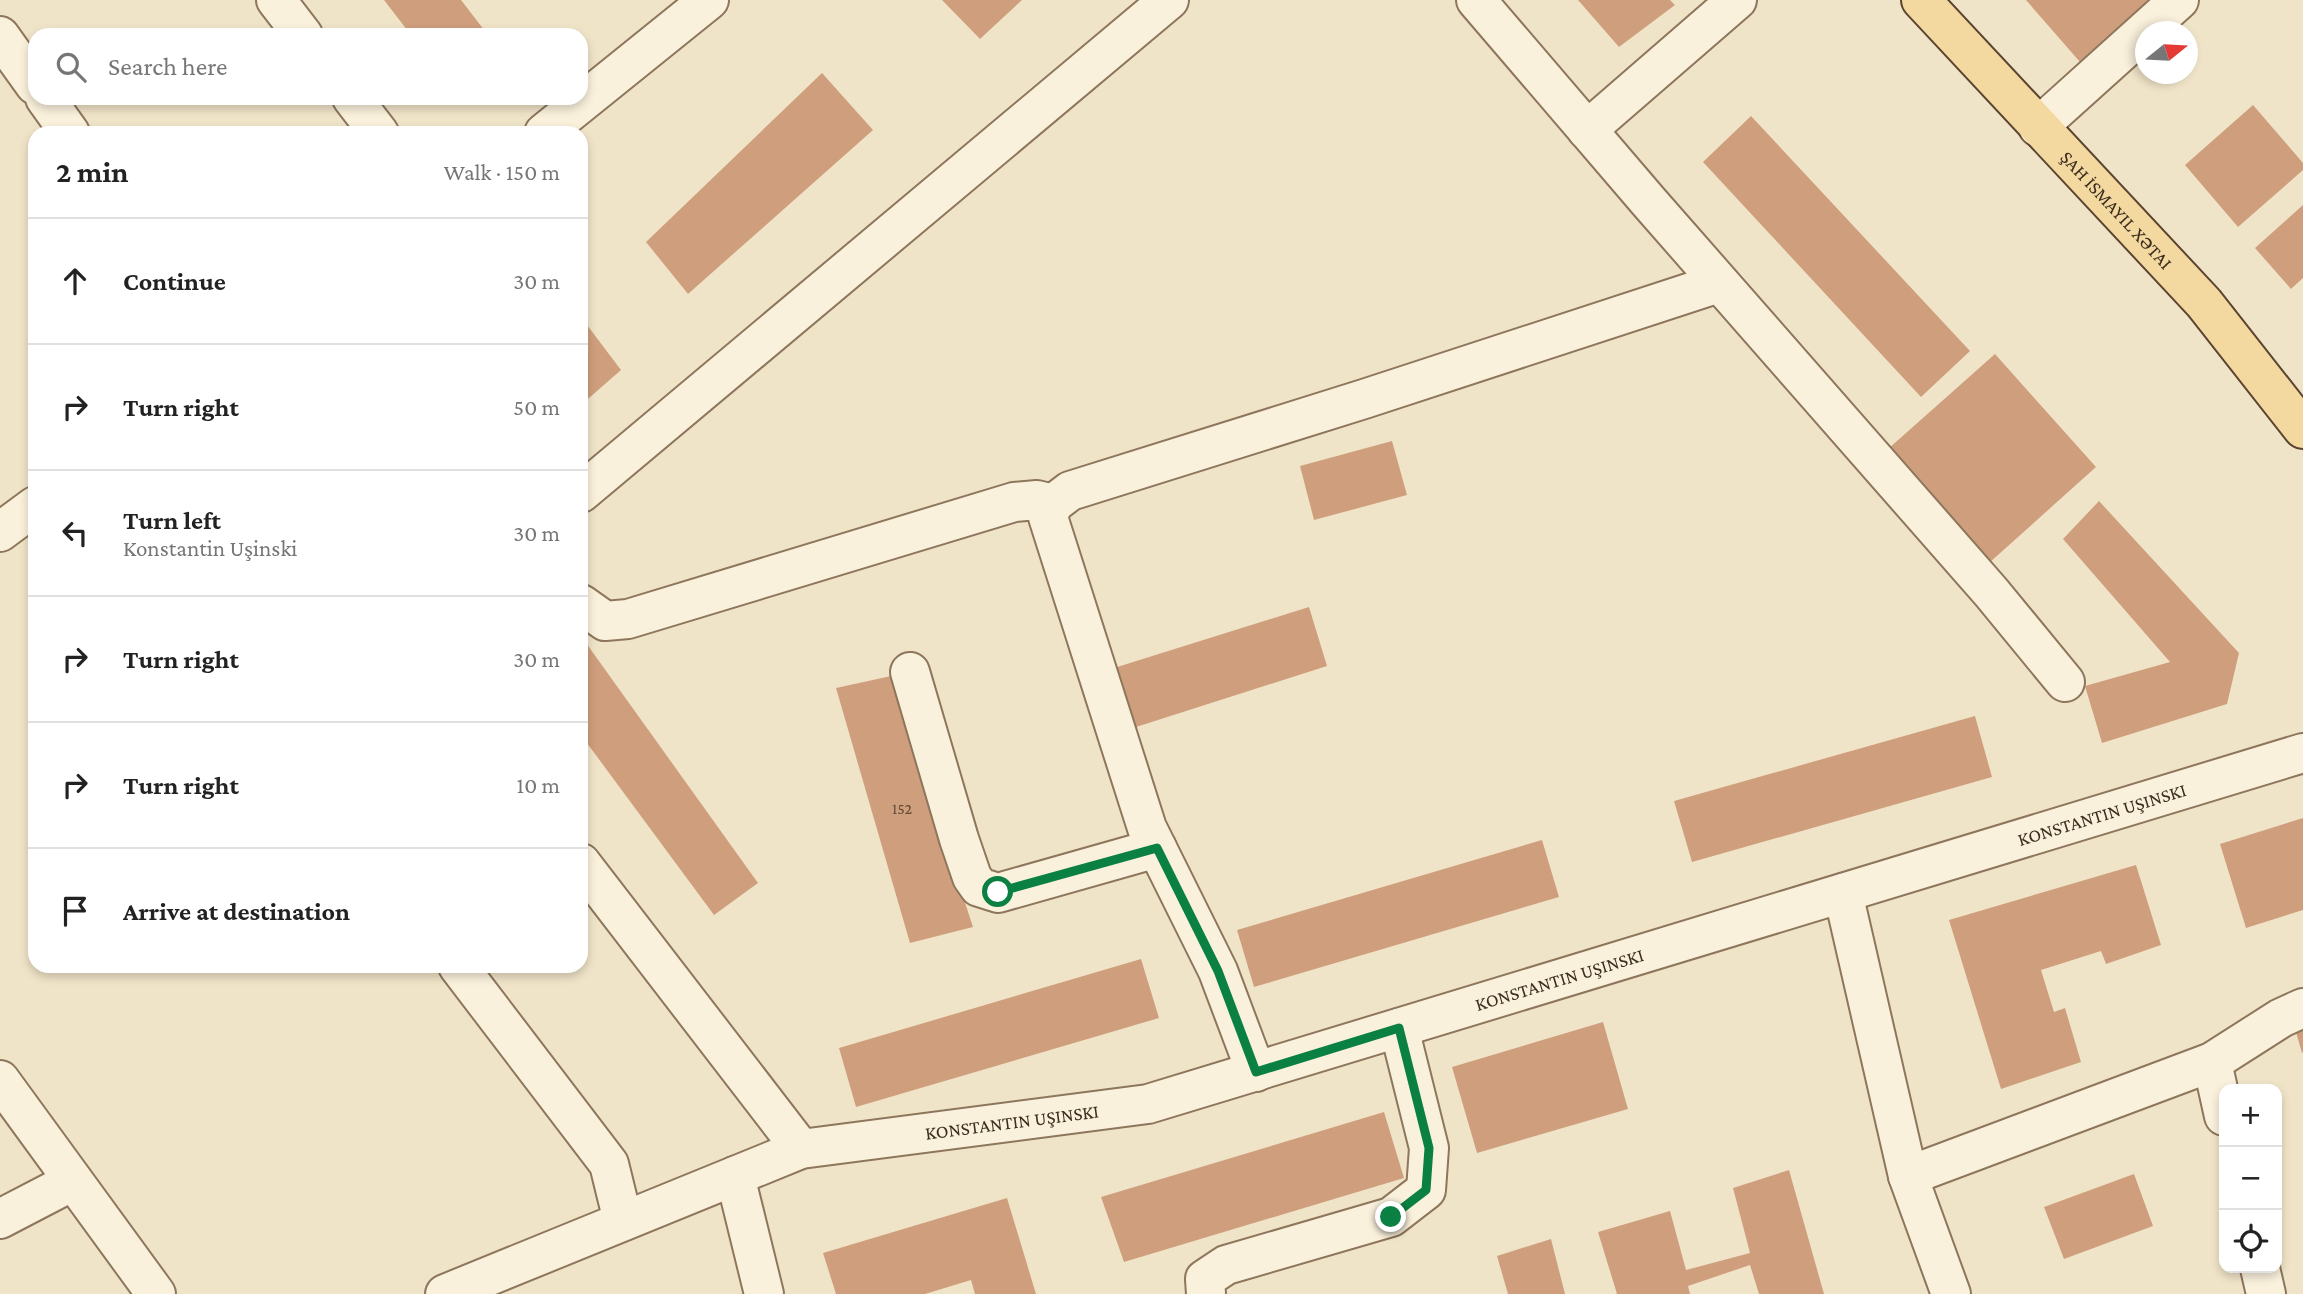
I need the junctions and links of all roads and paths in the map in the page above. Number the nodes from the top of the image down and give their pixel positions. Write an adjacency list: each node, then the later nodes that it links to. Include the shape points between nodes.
1 (276, 0): 8 (street)
2 (709, 0): 11 (street)
3 (1168, 0): 22 (street)
4 (1476, 0): 19 (street)
5 (1737, 0): 19 (street)
6 (1921, 0): 18 (main road)
7 (2179, 0): 18 (street)
8 (298, 28)
9 (0, 36): 10 (street)
10 (28, 75)
11 (588, 98)
12 (50, 105): 15 (street)
13 (357, 105): 16 (street)
14 (579, 105): 17 (street)
15 (65, 126)
16 (374, 126)
17 (553, 126)
18 (2038, 127): 21 (main road, via 2204,303)
19 (1587, 130): 20 (street)
20 (1719, 283): 23 (street, via 1078,488); 28 (street)
21 (2303, 429)
22 (588, 487)
23 (1053, 504): 26 (street, via 1014,502 628,619 605,621); 30 (street, via 1048,517)
24 (28, 511): 25 (street)
25 (0, 532)
26 (588, 609)
27 (910, 672): 30 (street, via 972,877 979,887 998,892)
28 (2065, 682)
29 (2303, 753): 32 (street, KONSTANTIN UŞINSKI)
30 (1157, 848): 37 (street, via 1218,971)
31 (588, 872): 40 (street)
32 (1843, 893): 35 (street, KONSTANTIN UŞINSKI); 42 (street)
33 (463, 973): 45 (street, via 609,1164)
34 (2303, 1008): 36 (street)
35 (1399, 1028): 37 (street, KONSTANTIN UŞINSKI); 50 (street, via 1429,1148 1426,1190 1391,1217 1226,1265 1205,1279)
36 (2212, 1062): 39 (street); 42 (street)
37 (1256, 1072): 40 (street, KONSTANTIN UŞINSKI, via 1148,1104)
38 (0, 1080): 43 (street)
39 (2219, 1094)
40 (801, 1149): 41 (street, KONSTANTIN UŞINSKI)
41 (735, 1176): 45 (street, KONSTANTIN UŞINSKI); 49 (street)
42 (1908, 1176): 51 (street)
43 (74, 1181): 44 (street); 47 (street)
44 (0, 1219)
45 (623, 1222): 48 (street, KONSTANTIN UŞINSKI)
46 (2261, 1273): 52 (street)
47 (156, 1294)
48 (444, 1294)
49 (764, 1294)
50 (1206, 1294)
51 (1951, 1294)
52 (2266, 1294)

